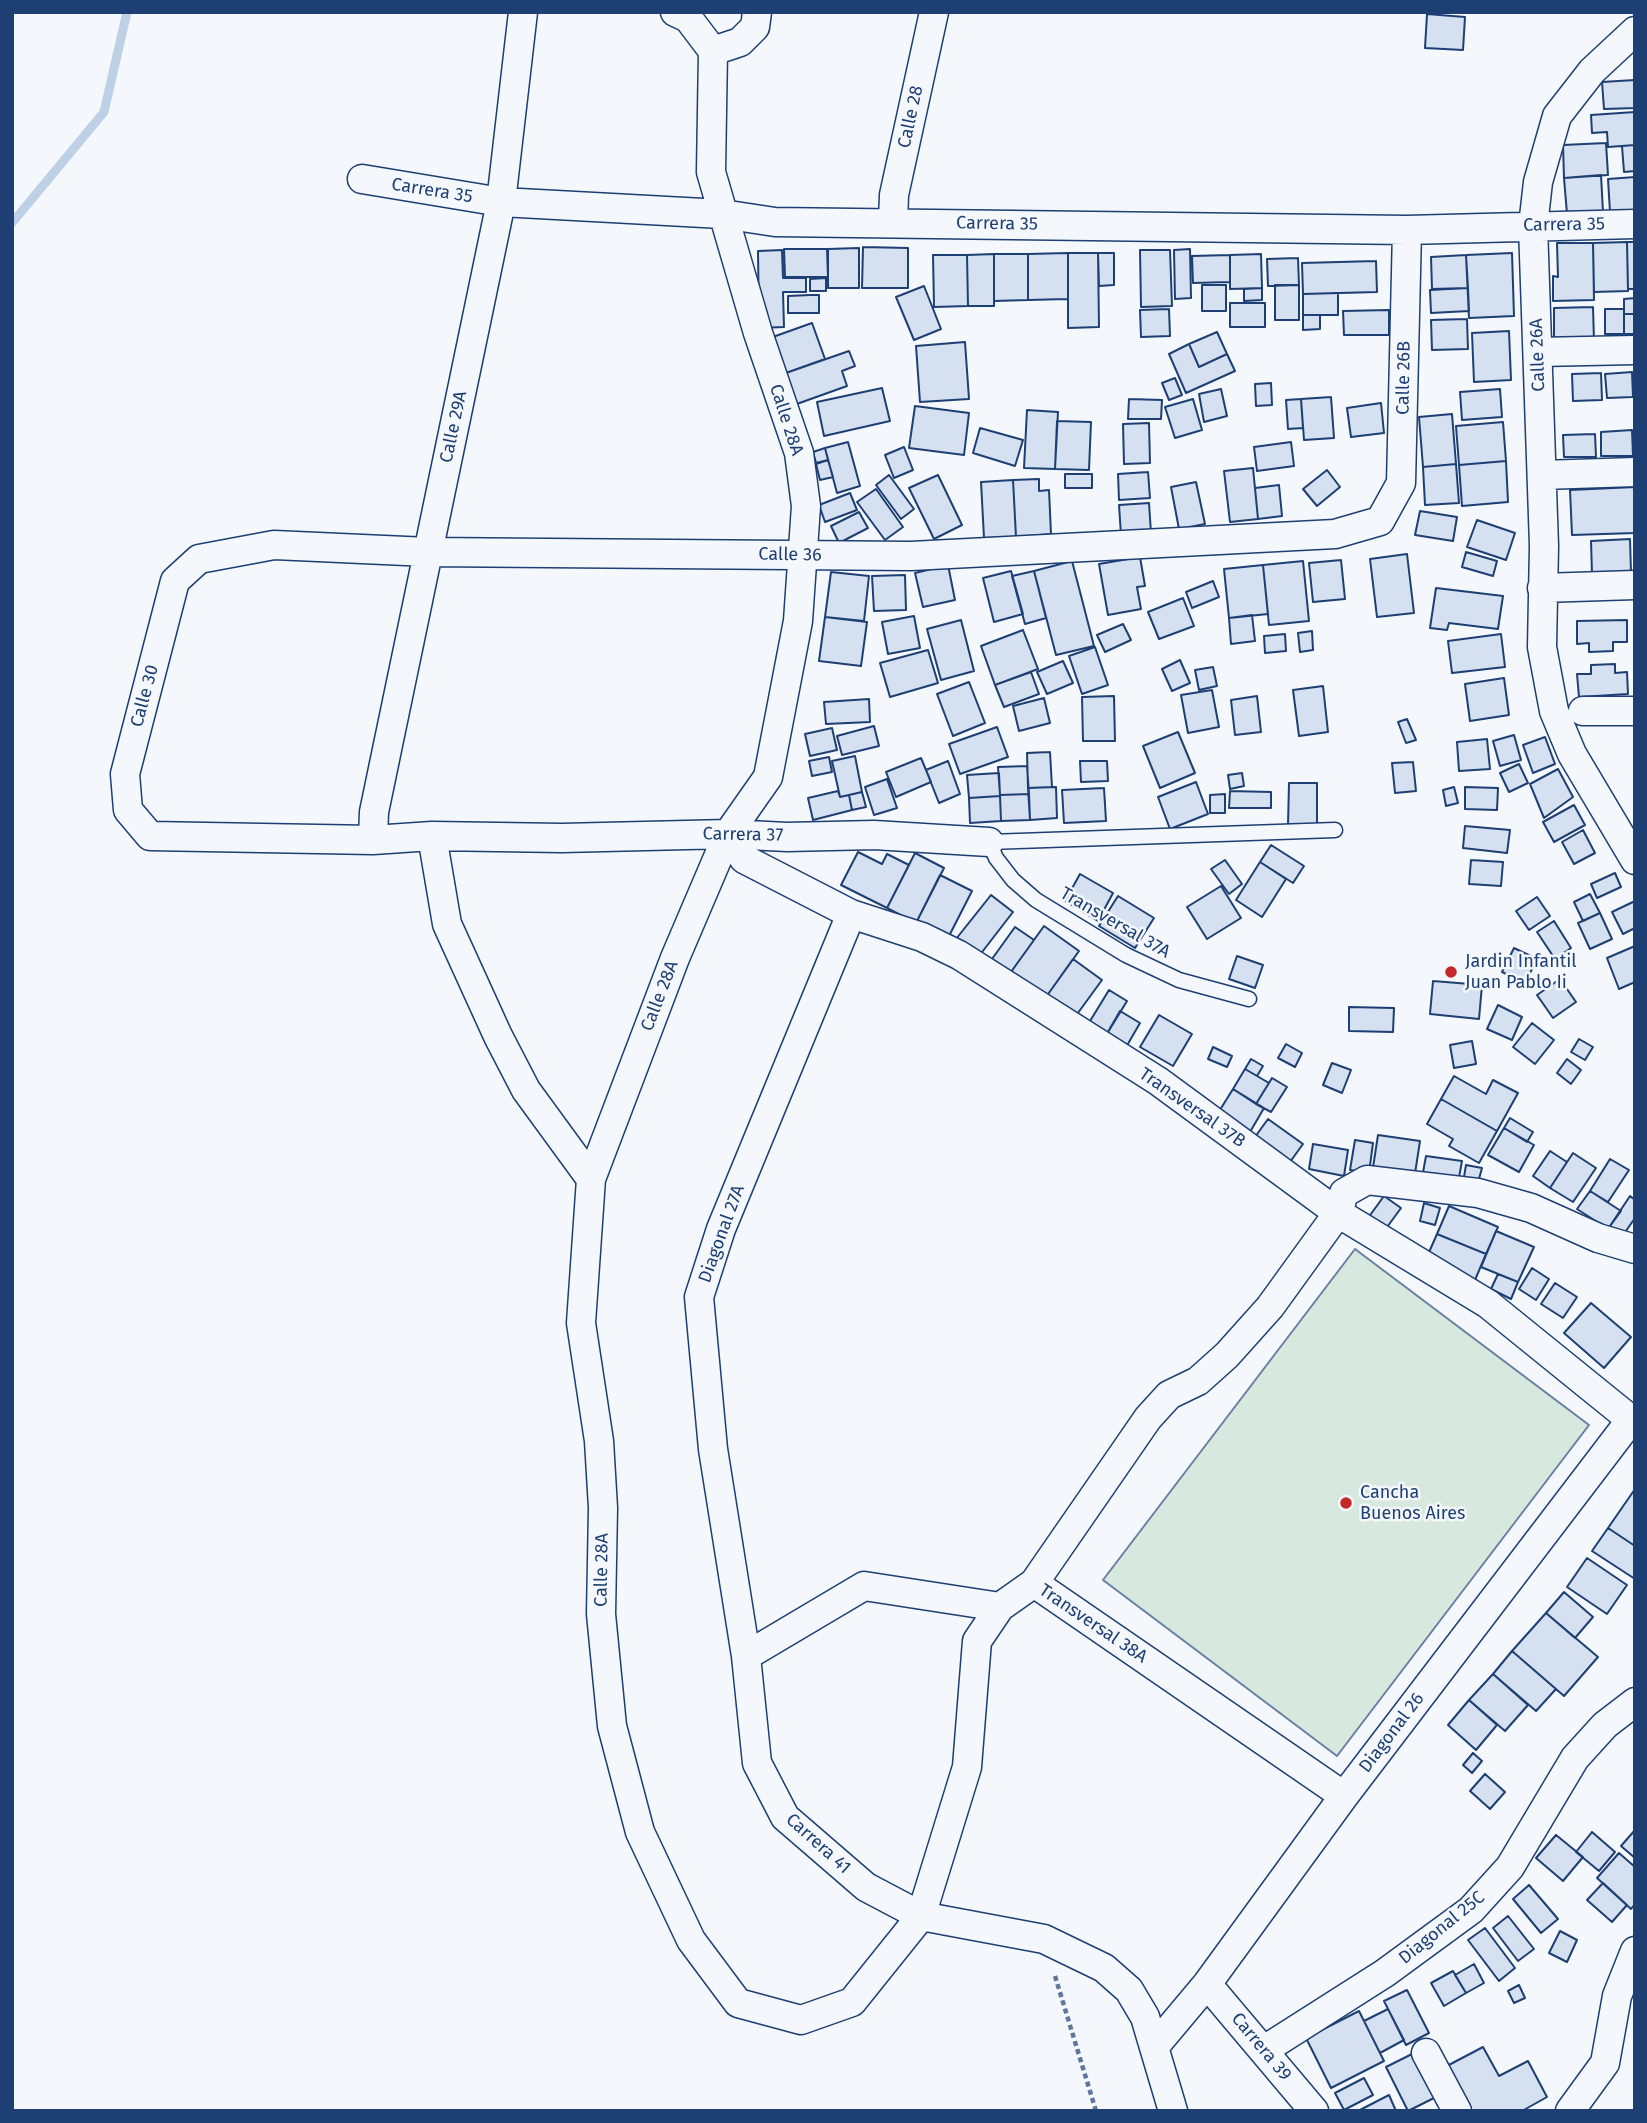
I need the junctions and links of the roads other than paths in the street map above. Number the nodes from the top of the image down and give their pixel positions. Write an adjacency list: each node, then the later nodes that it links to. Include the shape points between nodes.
1 (523, 12): 8 (street, Calle 29A)
2 (675, 12): 6 (street, via 688,18)
3 (757, 12): 6 (street, via 755,27 740,42)
4 (934, 12): 10 (street, Calle 28, via 894,195)
5 (1635, 30): 12 (street, Calle 26A, via 1592,71 1557,117 1538,182)
6 (713, 51): 9 (street, Calle 28A, via 711,172)
7 (362, 180): 8 (street, Carrera 35)
8 (501, 202): 9 (street, Carrera 35); 19 (street, Calle 29A)
9 (722, 214): 10 (street, Carrera 35, via 775,222); 20 (street, Calle 28A, via 799,453 806,506)
10 (893, 222): 13 (street, Carrera 35)
11 (1635, 224): 12 (street, Carrera 35)
12 (1534, 226): 13 (street, Carrera 35); 15 (street, Calle 26A)
13 (1407, 230): 18 (street, Calle 26B, via 1401,483)
14 (1635, 350): 15 (street)
15 (1538, 352): 17 (street, Calle 26A)
16 (1635, 472): 17 (street)
17 (1542, 475): 23 (street, Calle 26A)
18 (1380, 521): 20 (street, Calle 36, via 1335,534 911,556)
19 (428, 552): 20 (street, Calle 36); 21 (street, Calle 36, via 274,545); 30 (street, Calle 29A, via 374,812)
20 (803, 555): 27 (street, Calle 28A, via 798,621 768,778)
21 (199, 559): 28 (street, Calle 30, via 175,581 125,774 128,810)
22 (1635, 585): 23 (street)
23 (1542, 588): 32 (street, Calle 26A, via 1542,648 1554,711 1572,754)
24 (1583, 711): 25 (street)
25 (1635, 711)
26 (1335, 830): 31 (lane, Carrera 37)
27 (728, 834): 29 (street, Carrera 37); 31 (street, Carrera 37); 33 (street, Transversal 37B, via 744,859); 35 (street, Calle 28A, via 675,958)
28 (150, 836): 30 (street, Carrera 37)
29 (432, 836): 30 (street, Carrera 37); 35 (street, via 447,924 498,1036 526,1090)
30 (373, 840)
31 (989, 842): 34 (lane, Transversal 37A, via 1013,880 1036,900 1126,956 1179,980)
32 (1635, 860)
33 (850, 914): 36 (street, Transversal 37B, via 922,937 959,955 1158,1081); 41 (street, Diagonal 27A, via 721,1229 699,1297 713,1449)
34 (1249, 999)
35 (592, 1179): 44 (street, Calle 28A, via 581,1323 599,1441 601,1614 612,1727 639,1832 691,1940 738,2003 801,2021 852,2002)
36 (1338, 1213): 37 (street, via 1345,1192 1367,1180 1478,1193 1531,1208); 38 (street, Transversal 37B, via 1488,1304); 39 (street, via 1270,1307 1227,1355 1198,1381 1169,1395 1149,1418)
37 (1635, 1249)
38 (1632, 1422): 43 (street, Diagonal 26)
39 (1034, 1583): 40 (street, Transversal 38A); 43 (street, Transversal 38A)
40 (1000, 1607): 41 (street, via 864,1586); 44 (street, via 977,1641 967,1767)
41 (746, 1656): 44 (street, Carrera 41, via 757,1763 785,1817 866,1887)
42 (1635, 1702): 48 (street, Diagonal 25C, via 1605,1725 1575,1758 1510,1867 1471,1910 1385,1973)
43 (1344, 1796): 46 (street, Diagonal 26)
44 (921, 1916): 47 (street, Carrera 41, via 1044,1939 1104,1968 1129,1990)
45 (1635, 1951): 53 (street, via 1617,1996 1605,2063)
46 (1207, 1984): 47 (street, Diagonal 26); 48 (street, Carrera 39)
47 (1155, 2046): 50 (street, Carrera 41)
48 (1264, 2050): 51 (street, Carrera 39)
49 (1426, 2053): 52 (street)
50 (1173, 2111)
51 (1314, 2111)
52 (1457, 2111)
53 (1570, 2111)

